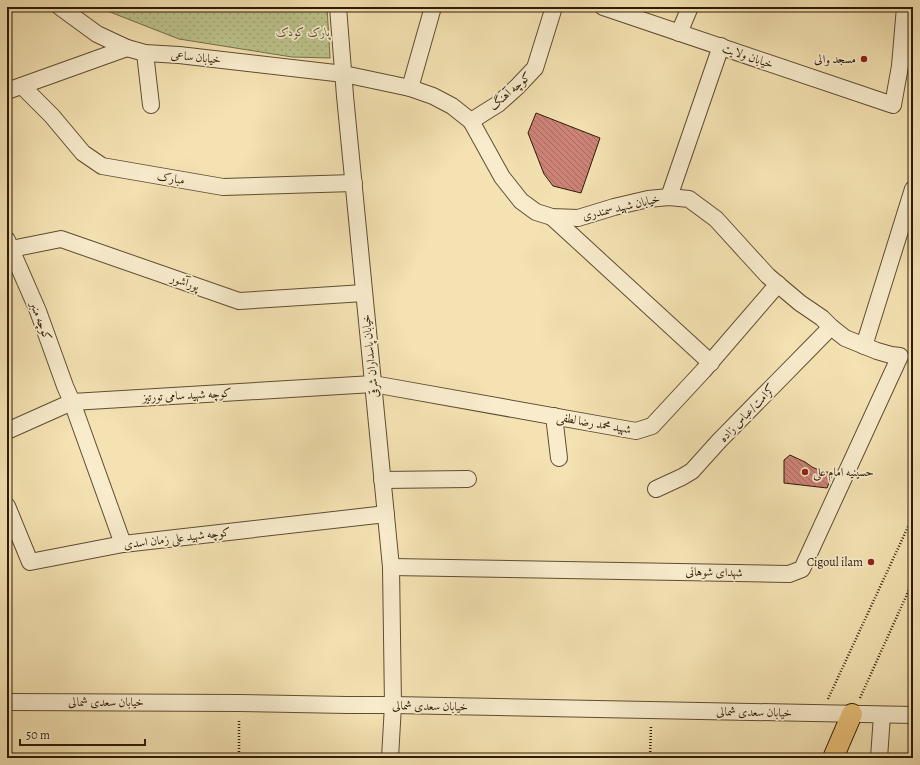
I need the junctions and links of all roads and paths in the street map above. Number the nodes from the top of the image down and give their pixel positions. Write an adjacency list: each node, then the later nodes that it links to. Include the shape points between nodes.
1 (60, 7): 10 (street, خیابان ساعی, via 97,34)
2 (338, 7): 12 (street, خیابان پاسداران شرقی)
3 (433, 7): 14 (street)
4 (554, 7): 16 (street, کوچه آهنگ, via 535,68 498,104)
5 (603, 7): 8 (street, خیابان ولایت)
6 (690, 7): 8 (street)
7 (905, 7): 9 (street, خیابان ولایت, via 894,105)
8 (680, 33): 9 (street, خیابان ولایت)
9 (721, 46): 19 (street)
10 (127, 48): 11 (street, خیابان ساعی); 13 (street)
11 (146, 52): 12 (street, خیابان ساعی); 15 (street)
12 (344, 74): 14 (street, خیابان شهید سمندری); 17 (street, خیابان پاسداران شرقی)
13 (14, 88): 17 (street, مبارک, via 52,116 83,153 102,166 223,187)
14 (410, 88): 16 (street, خیابان شهید سمندری, via 452,106)
15 (150, 105)
16 (470, 121): 20 (street, خیابان شهید سمندری, via 502,177 521,200 536,212)
17 (354, 183): 23 (street, خیابان پاسداران شرقی)
18 (913, 188): 25 (street)
19 (669, 197): 20 (street, خیابان شهید سمندری, via 648,199 578,218); 22 (street, خیابان شهید سمندری, via 689,199 716,219)
20 (552, 217): 27 (street)
21 (9, 244): 23 (street, پورآشور, via 62,239 239,302); 29 (street, کوچه منبر, via 38,311)
22 (778, 284): 24 (street, خیابان شهید سمندری); 27 (street, شهید محمد رضا لطفی)
23 (364, 293): 28 (street, خیابان پاسداران شرقی)
24 (830, 327): 25 (street, خیابان شهید سمندری, via 845,338); 35 (street, کرامت/عباس زاده, via 692,471)
25 (864, 346): 26 (street, خیابان شهید سمندری)
26 (900, 356): 40 (street, شهدای شوهانی, via 802,569 789,574)
27 (711, 362): 30 (street, شهید محمد رضا لطفی, via 652,426 636,431)
28 (373, 384): 29 (street, کوچه شهید سامی تورتیز); 30 (street, شهید محمد رضا لطفی); 34 (street, خیابان پاسداران شرقی)
29 (72, 402): 31 (street, کوچه شهید سامی تورتیز); 39 (street, کوچه منبر)
30 (554, 416): 32 (street)
31 (7, 431)
32 (559, 458)
33 (468, 479): 34 (street)
34 (382, 480): 37 (street, خیابان پاسداران شرقی)
35 (656, 489)
36 (7, 506): 39 (street, کوچه شهید علی زمان اسدی, via 30,562)
37 (386, 514): 39 (street, کوچه شهید علی زمان اسدی); 40 (street, خیابان پاسداران شرقی)
38 (913, 516): 46 (path)
39 (123, 544)
40 (391, 567): 44 (street, خیابان پاسداران شرقی)
41 (913, 582): 47 (path)
42 (7, 702): 43 (street, خیابان سعدی شمالی)
43 (239, 703): 44 (street, خیابان سعدی شمالی); 50 (path)
44 (393, 705): 45 (street, خیابان سعدی شمالی); 51 (street, خیابان پاسداران شرقی)
45 (651, 710): 46 (street, خیابان سعدی شمالی); 52 (path)
46 (821, 713): 47 (street, خیابان سعدی شمالی)
47 (852, 714): 48 (street, خیابان سعدی شمالی); 53 (main road)
48 (882, 715): 49 (street, خیابان سعدی شمالی); 54 (street)
49 (913, 715)
50 (239, 758)
51 (390, 758)
52 (650, 758)
53 (833, 758)
54 (879, 758)

